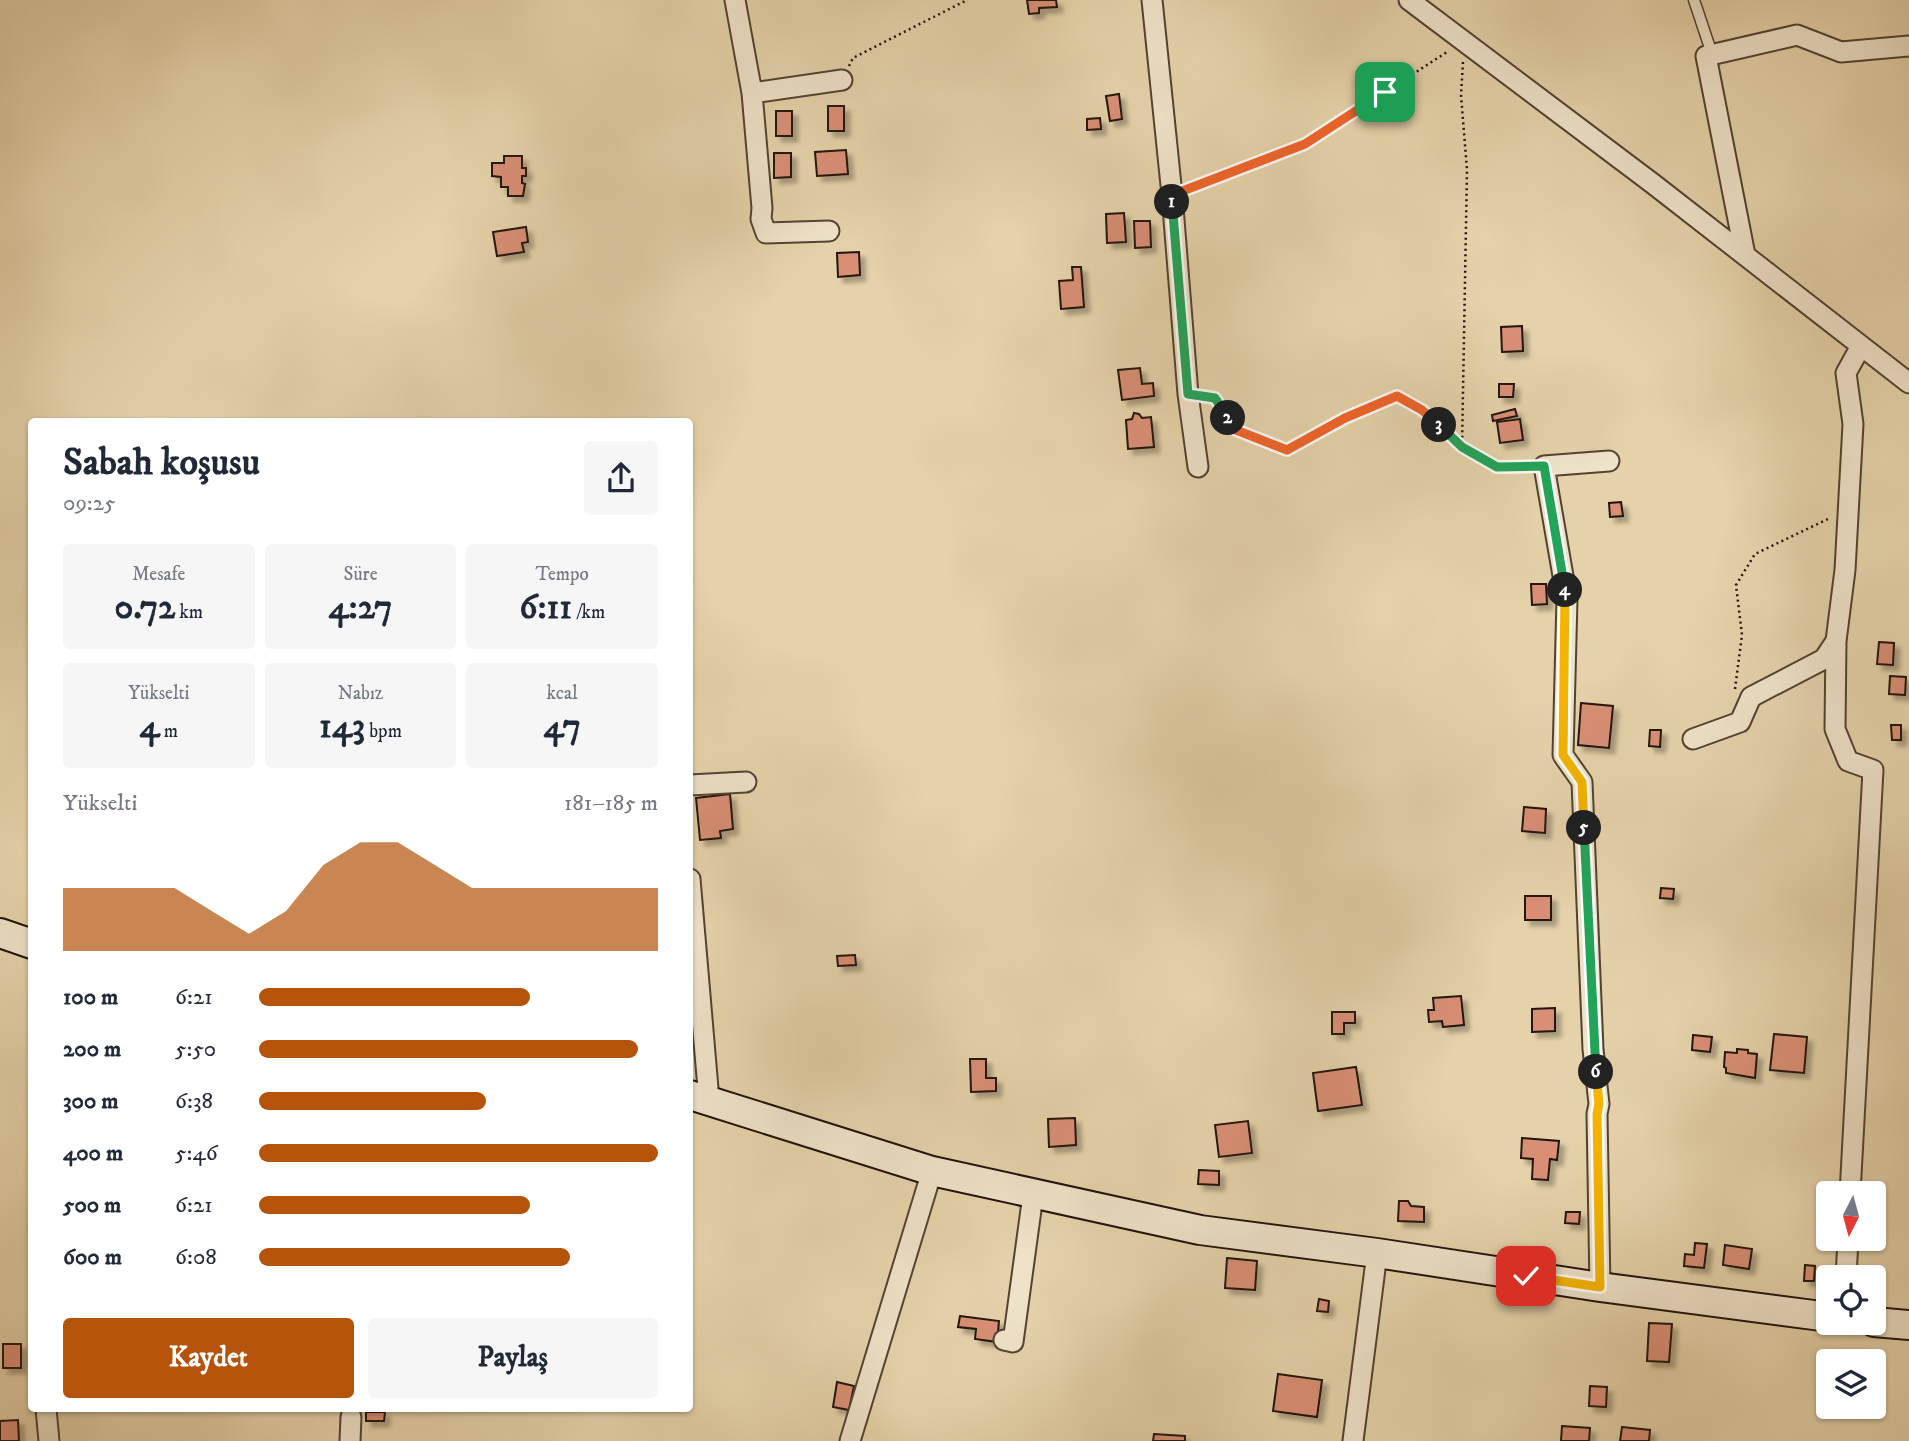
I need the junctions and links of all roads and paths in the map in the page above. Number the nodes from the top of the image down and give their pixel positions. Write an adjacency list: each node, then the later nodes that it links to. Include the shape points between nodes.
1 (735, 0): 10 (street)
2 (967, 0): 9 (path, via 853,58)
3 (1152, 0): 11 (street)
4 (1409, 0): 6 (street)
5 (1694, 0): 8 (lane)
6 (1465, 41): 11 (path, via 1305,144); 13 (street); 17 (path, via 1461,95 1466,170)
7 (1909, 46): 8 (street, via 1841,52 1797,35)
8 (1712, 54): 13 (street, via 1706,56)
9 (842, 80): 10 (street)
10 (752, 93): 12 (street, via 761,219 766,233)
11 (1172, 195): 16 (street)
12 (829, 231)
13 (1745, 255): 14 (street)
14 (1861, 346): 15 (street); 21 (street, via 1846,373 1853,424)
15 (1909, 383)
16 (1188, 394): 17 (path, via 1215,398 1236,430 1287,450 1397,396 1422,410); 20 (street)
17 (1462, 447): 19 (path, via 1497,467)
18 (1609, 461): 19 (street)
19 (1544, 466): 35 (street, via 1567,598 1563,755 1582,782 1599,1104)
20 (1198, 467)
21 (1849, 508): 22 (street); 23 (path, via 1755,554 1736,585 1742,635 1734,696)
22 (1836, 641): 23 (street, via 1824,659 1751,697); 32 (street, via 1835,729 1848,761 1873,770)
23 (1740, 722): 24 (street)
24 (1693, 739)
25 (746, 782): 26 (street)
26 (693, 785)
27 (0, 933): 28 (main road)
28 (28, 943)
29 (693, 952): 30 (street)
30 (699, 1097): 31 (main road)
31 (932, 1171): 33 (main road); 44 (street)
32 (1851, 1181)
33 (1032, 1195): 34 (main road, via 1200,1230); 39 (street, via 1013,1342)
34 (1377, 1253): 35 (main road); 45 (street)
35 (1600, 1287): 36 (main road)
36 (1816, 1315)
37 (1886, 1323): 38 (main road)
38 (1909, 1325)
39 (1004, 1340)
40 (46, 1412): 42 (street)
41 (351, 1417): 43 (street)
42 (49, 1441)
43 (350, 1441)
44 (850, 1441)
45 (1353, 1441)

